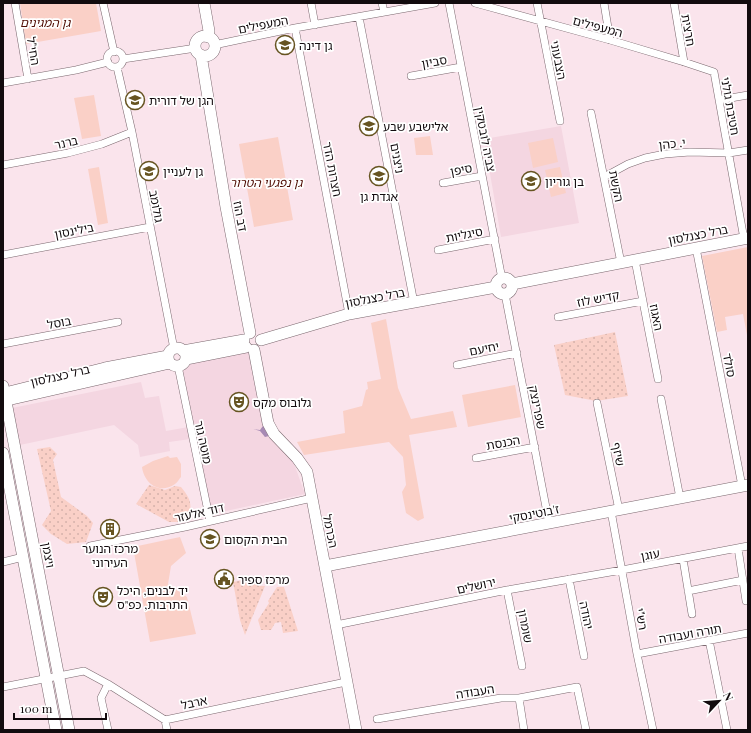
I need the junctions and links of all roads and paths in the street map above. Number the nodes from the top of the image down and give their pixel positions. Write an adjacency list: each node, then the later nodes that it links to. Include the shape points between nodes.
1 (15, 3): 28 (street, החי"ל)
2 (103, 3): 19 (street)
3 (204, 3): 18 (street)
4 (311, 3): 15 (street)
5 (382, 3): 12 (street)
6 (435, 3): 12 (street, המעפילים)
7 (449, 3): 25 (street, צביה לובטקין)
8 (475, 3): 14 (street, המעפילים)
9 (537, 3): 14 (street, הצבעוני)
10 (604, 3): 17 (street)
11 (674, 3): 23 (street, חרצית)
12 (384, 12): 13 (street, המעפילים)
13 (359, 17): 15 (street, המעפילים); 52 (street, ניצנים)
14 (540, 20): 17 (street, המעפילים); 33 (street, הצבעוני)
15 (315, 25): 16 (street, המעפילים)
16 (294, 28): 18 (street, המעפילים); 53 (street, חצרות הדר)
17 (610, 40): 23 (street, המעפילים)
18 (211, 41): 20 (street, via 203,37 199,39 196,43); 20 (street, via 214,50 210,55)
19 (114, 52): 21 (street, via 120,54); 22 (street, via 109,56)
20 (198, 52): 21 (street); 56 (street, דב הוז)
21 (123, 59): 24 (street)
22 (108, 62): 24 (street, via 111,66); 28 (street)
23 (684, 62): 26 (street, המעפילים)
24 (117, 67): 34 (street, גולומב)
25 (462, 67): 27 (street, סביון); 38 (street, צביה לובטקין)
26 (714, 72): 31 (street, חטיבת גולני)
27 (411, 76)
28 (28, 79): 29 (street)
29 (3, 83)
30 (748, 95): 31 (street)
31 (719, 100): 36 (street, חטיבת גולני)
32 (591, 113): 39 (street, הקשת)
33 (560, 120)
34 (132, 132): 37 (street, ברנר, via 102,144 68,153); 41 (street, גולומב)
35 (748, 150): 36 (street, י. כהן)
36 (729, 153): 39 (street, י. כהן, via 664,154 628,164); 42 (street, חטיבת גולני)
37 (3, 165)
38 (482, 176): 40 (street, סיפן); 43 (street, צביה לובטקין)
39 (604, 177): 48 (street, הקשת)
40 (443, 183)
41 (150, 227): 46 (street, בילינסון); 59 (street, גולומב)
42 (746, 238): 44 (street, ברל כצנלסון)
43 (495, 239): 45 (street, סיגליות); 49 (street, צביה לובטקין)
44 (696, 248): 47 (street, ברל כצנלסון); 68 (street, סולד)
45 (438, 250)
46 (3, 255)
47 (635, 260): 48 (street, ברל כצנלסון); 51 (street, האגוז)
48 (620, 263): 49 (street, ברל כצנלסון)
49 (503, 283): 50 (street, via 498,292); 52 (street, ברל כצנלסון)
50 (505, 294): 58 (street, שפרינצק)
51 (643, 301): 54 (street, קדיש לוז); 61 (street, האגוז)
52 (414, 303): 53 (street, ברל כצנלסון)
53 (350, 314): 56 (street, ברל כצנלסון, via 261,340 260,345)
54 (558, 317)
55 (118, 322): 57 (street, בוסל)
56 (249, 342): 59 (street, ברל כצנלסון); 69 (street, הכרמל, via 268,423 274,434 307,472)
57 (3, 344)
58 (517, 353): 60 (street, יחיעם); 65 (street, שפרינצק)
59 (176, 357): 62 (street, ברל כצנלסון, via 105,368); 72 (street, מוטה גור)
60 (457, 365)
61 (658, 379)
62 (7, 395): 94 (street, ויצמן)
63 (662, 399): 70 (street)
64 (597, 403): 71 (street, שיזף)
65 (535, 448): 67 (street, הכנסת); 73 (street, שפרינצק)
66 (3, 453): 77 (street)
67 (476, 458)
68 (745, 486): 70 (street, ז'בוטינסקי)
69 (312, 498): 72 (street, דוד אלעזר); 80 (street, הכרמל)
70 (680, 498): 71 (street, ז'בוטינסקי)
71 (615, 511): 73 (street, ז'בוטינסקי); 81 (street, רש"י)
72 (210, 521): 74 (street, דוד אלעזר)
73 (549, 523): 80 (street, ז'בוטינסקי)
74 (90, 546)
75 (748, 546): 76 (street, עוגן)
76 (738, 548): 78 (street, עוגן); 83 (street)
77 (23, 557): 79 (street); 95 (street)
78 (683, 559): 81 (street, עוגן); 85 (street)
79 (3, 562)
80 (325, 566): 88 (street, הכרמל)
81 (622, 570): 82 (street, ירושלים); 91 (street, רש"י)
82 (569, 579): 84 (street, ירושלים); 92 (street, יהודה)
83 (743, 580): 85 (street); 86 (street)
84 (507, 590): 88 (street, ירושלים); 93 (street, שומרון)
85 (688, 591): 87 (street)
86 (746, 601)
87 (692, 614)
88 (336, 625): 96 (street, הכרמל)
89 (748, 633): 90 (street, תורה ועבודה)
90 (709, 640): 91 (street, תורה ועבודה); 110 (street)
91 (637, 654): 109 (street, רש"י)
92 (584, 656)
93 (522, 666)
94 (59, 676): 95 (street); 97 (street, via 84,671); 103 (street, ויצמן)
95 (46, 678): 98 (street); 102 (street)
96 (346, 682): 101 (street, ארבל); 106 (street, הכרמל)
97 (108, 684): 101 (street); 104 (street, via 101,698)
98 (3, 687)
99 (519, 698): 100 (street, העבודה, via 501,698); 107 (street); 108 (street, העבודה, via 577,687)
100 (377, 719)
101 (165, 720): 105 (street)
102 (56, 730)
103 (69, 730)
104 (108, 730)
105 (167, 730)
106 (356, 730)
107 (524, 730)
108 (586, 730)
109 (653, 730)
110 (727, 730)

